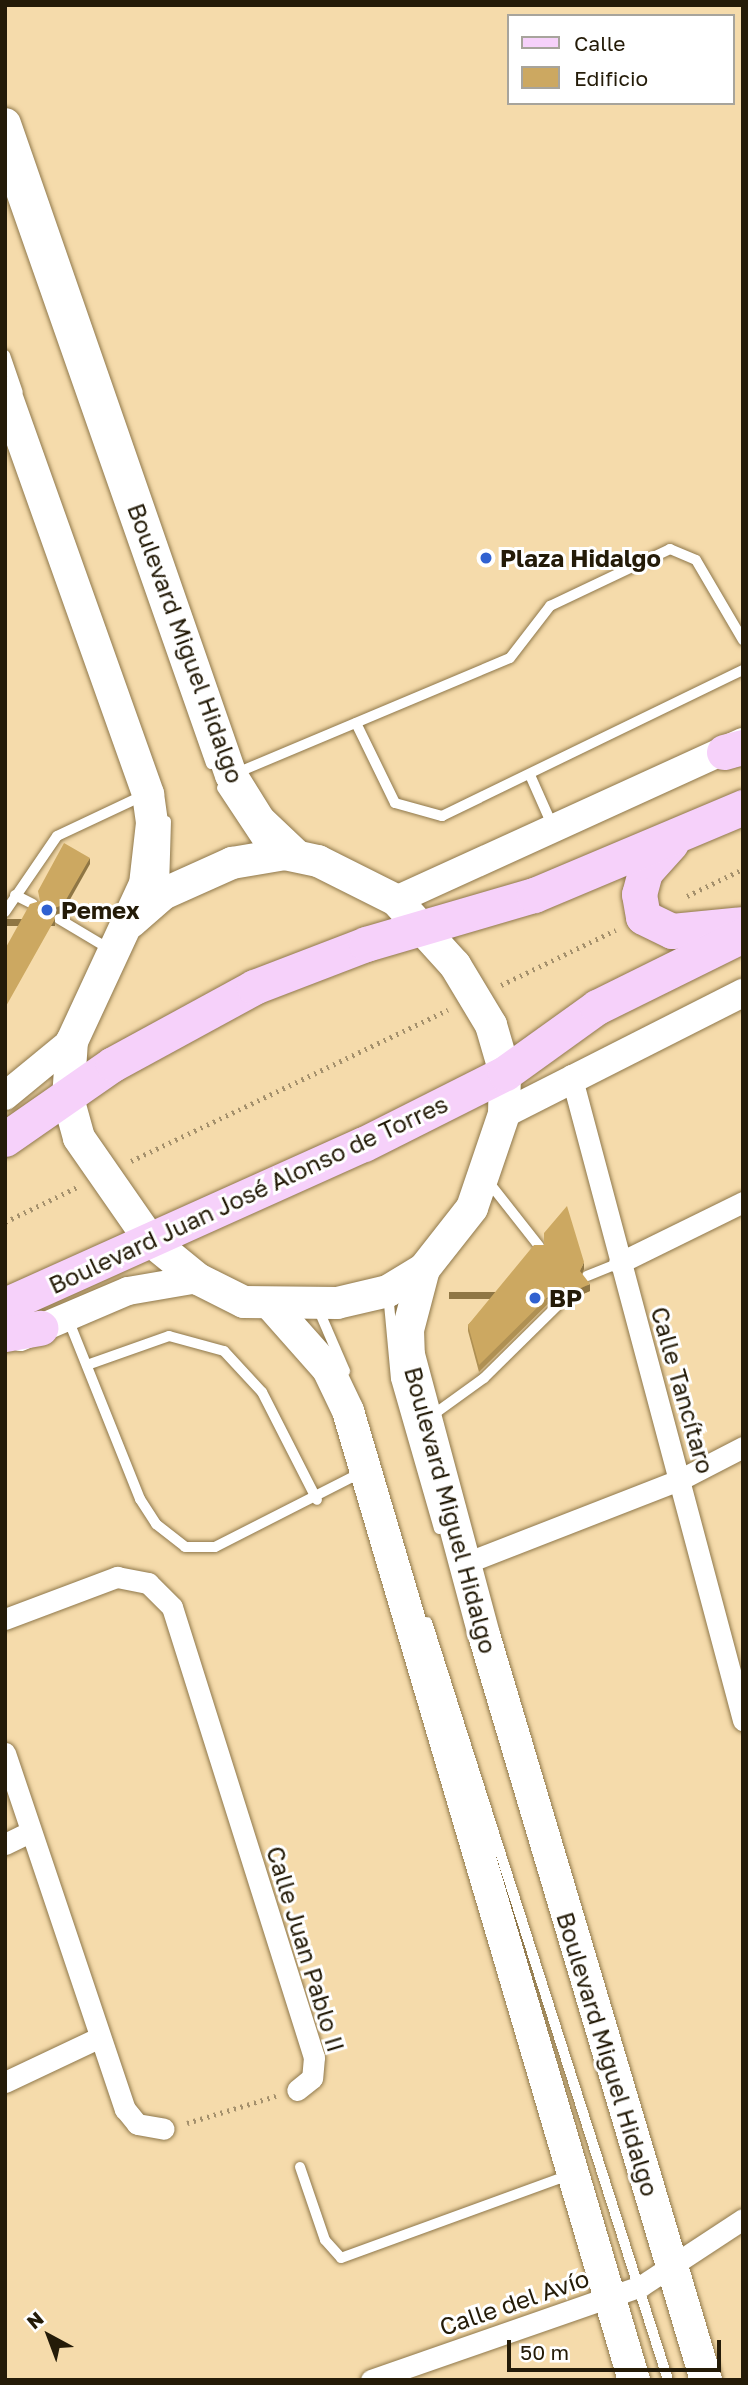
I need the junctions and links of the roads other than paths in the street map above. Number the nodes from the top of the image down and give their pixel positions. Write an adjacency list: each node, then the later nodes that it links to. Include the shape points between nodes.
1 (5, 124): 9 (main road, Boulevard Miguel Hidalgo)
2 (5, 176): 15 (lane, via 203,744 230,805)
3 (5, 355): 17 (lane, via 164,804)
4 (5, 392): 11 (main road)
5 (743, 640): 7 (lane, via 696,560 670,549 550,606 510,658)
6 (743, 670): 10 (lane)
7 (356, 723): 9 (lane); 10 (lane, via 404,811 442,816)
8 (737, 747): 13 (street)
9 (231, 775): 15 (main road, Boulevard Miguel Hidalgo)
10 (530, 775): 13 (lane)
11 (148, 794): 16 (lane, via 57,836); 22 (main road, via 152,848)
12 (743, 807): 14 (main road)
13 (554, 829): 18 (street)
14 (671, 843): 23 (main road, via 645,872 639,894 643,917 672,931); 24 (main road)
15 (282, 856): 17 (main road, via 214,869); 18 (main road, Boulevard Miguel Hidalgo, via 336,867)
16 (15, 894): 19 (lane); 20 (lane)
17 (163, 894): 22 (main road)
18 (396, 900): 24 (main road, Boulevard Miguel Hidalgo)
19 (33, 904)
20 (5, 912)
21 (59, 919): 26 (lane)
22 (131, 922): 26 (main road)
23 (743, 924)
24 (424, 930): 29 (main road, Boulevard Miguel Hidalgo, via 477,997); 32 (main road, via 366,944 209,1008)
25 (743, 934): 29 (main road, Boulevard Juan José Alonso de Torres, via 597,1007)
26 (111, 950): 28 (main road)
27 (740, 1001): 30 (street)
28 (72, 1041): 31 (street); 32 (main road)
29 (505, 1073): 33 (main road, Boulevard Miguel Hidalgo); 37 (main road, Boulevard Juan José Alonso de Torres, via 318,1167)
30 (571, 1075): 33 (street); 39 (street, Calle Tancítaro)
31 (5, 1096)
32 (68, 1098): 34 (main road); 37 (main road, via 79,1138)
33 (504, 1114): 35 (main road, Boulevard Miguel Hidalgo)
34 (5, 1139)
35 (485, 1179): 38 (lane); 40 (main road, Boulevard Miguel Hidalgo, via 458,1231)
36 (743, 1202): 39 (street)
37 (150, 1240): 42 (main road); 44 (main road, Boulevard Juan José Alonso de Torres)
38 (539, 1247)
39 (619, 1263): 41 (lane); 55 (street, Calle Tancítaro)
40 (424, 1269): 43 (main road); 52 (main road, Boulevard Miguel Hidalgo, via 408,1330)
41 (587, 1276)
42 (198, 1279): 46 (main road, via 244,1302); 48 (street, Boulevard Juan José Alonso de Torres, via 140,1287)
43 (388, 1291): 47 (main road); 73 (lane, via 396,1379)
44 (5, 1305)
45 (558, 1305): 52 (lane, via 484,1378)
46 (272, 1306): 47 (main road); 54 (main road, via 340,1388)
47 (317, 1306): 58 (lane, via 356,1395)
48 (54, 1322): 49 (main road); 50 (street, Boulevard Juan José Alonso de Torres); 51 (lane)
49 (5, 1334)
50 (5, 1345)
51 (87, 1365): 56 (lane, via 169,1336 224,1352 262,1392); 56 (lane, via 140,1499 156,1524 185,1547 215,1547)
52 (425, 1421): 57 (main road, Boulevard Miguel Hidalgo)
53 (743, 1447): 55 (street)
54 (366, 1469): 56 (lane); 71 (main road)
55 (681, 1479): 57 (street); 61 (street, Calle Tancítaro)
56 (317, 1500)
57 (466, 1563): 73 (main road, Boulevard Miguel Hidalgo)
58 (417, 1592)
59 (421, 1605): 74 (lane, via 585,2130)
60 (5, 1619): 68 (street, Calle Juan Pablo II, via 117,1577 134,1577 159,1591 176,1620 314,2057 312,2078)
61 (737, 1681): 62 (street, Calle Tancítaro)
62 (743, 1720)
63 (5, 1753): 64 (street)
64 (30, 1832): 65 (street); 66 (street)
65 (5, 1844)
66 (98, 2038): 67 (street); 69 (street, via 131,2118 148,2129)
67 (5, 2082)
68 (297, 2090)
69 (164, 2129)
70 (300, 2167): 71 (lane, via 325,2240 341,2258)
71 (572, 2174): 75 (main road)
72 (743, 2219): 73 (street, Calle del Avío)
73 (667, 2271): 74 (street, Calle del Avío); 79 (lane); 80 (main road, Boulevard Miguel Hidalgo)
74 (641, 2286): 75 (street, Calle del Avío); 78 (lane)
75 (609, 2297): 76 (street, Calle del Avío); 77 (main road)
76 (371, 2380)
77 (634, 2380)
78 (668, 2380)
79 (694, 2380)
80 (706, 2380)

